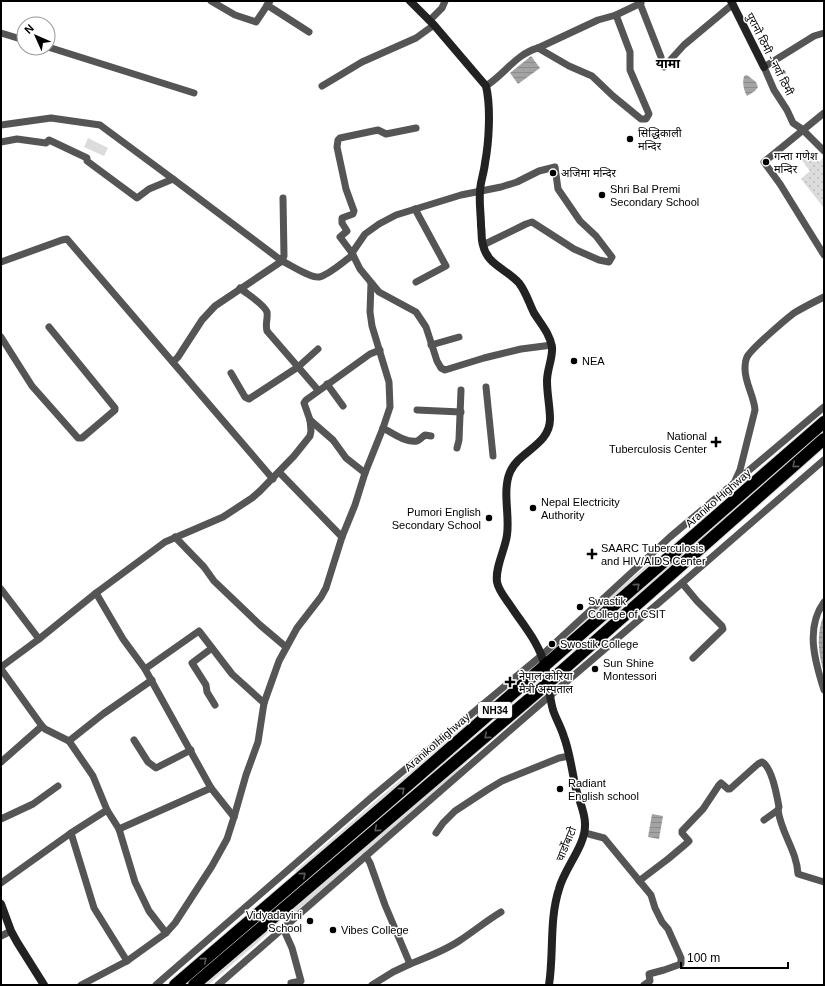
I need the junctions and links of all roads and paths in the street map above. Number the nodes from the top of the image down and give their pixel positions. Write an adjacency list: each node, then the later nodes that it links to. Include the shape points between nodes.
1 (211, 1): 5 (street, via 235,15 256,22)
2 (410, 1): 8 (main road)
3 (445, 1): 8 (street)
4 (640, 2): 7 (street); 15 (street)
5 (268, 3): 9 (street)
6 (732, 3): 16 (main road, पुरानो ठिमी - नयाँ ठिमी); 17 (street, via 684,45)
7 (616, 15): 13 (street, via 598,20); 13 (street, via 630,52 630,70 649,114 646,119 641,119 592,76)
8 (432, 22): 18 (street, via 416,38 362,62); 19 (main road)
9 (309, 32)
10 (1, 33): 12 (street)
11 (824, 33): 16 (street, via 814,36)
12 (16, 38)
13 (538, 48): 19 (street, via 516,59)
14 (56, 50): 20 (street)
15 (661, 57)
16 (764, 66): 24 (street, पुरानो ठिमी - नयाँ ठिमी, via 793,123)
17 (664, 67)
18 (322, 86)
19 (486, 86): 28 (main road, via 488,140)
20 (194, 93)
21 (824, 113): 24 (street)
22 (1, 124): 27 (street, via 51,118 100,125)
23 (416, 128): 32 (street, via 386,134 378,130 338,140 337,147 346,188 354,211 353,214 342,218 347,232 340,237)
24 (803, 130): 26 (street, पुरानो ठिमी - नयाँ ठिमी); 33 (street, via 764,162)
25 (1, 142): 27 (street, via 17,139 46,143 49,140 87,158 87,161 137,198 149,189)
26 (824, 151)
27 (173, 179): 34 (street)
28 (480, 192): 30 (street); 31 (main road); 31 (street, via 517,182 539,171 555,167 558,189 580,221 612,257 609,262 599,260 574,249 532,222)
29 (283, 198): 34 (street)
30 (415, 209): 32 (street, via 378,224 365,234); 36 (street, via 446,266)
31 (483, 245): 44 (main road, via 487,256 494,264 507,272 526,292)
32 (352, 254): 34 (street, via 320,277 312,276); 37 (street)
33 (824, 255)
34 (282, 261): 38 (street)
35 (1, 262): 47 (street, via 67,239)
36 (416, 282)
37 (371, 283): 43 (street, via 379,292 416,312 426,327); 46 (street, via 370,312)
38 (240, 288): 47 (street, via 211,310); 48 (street, via 264,307 267,331)
39 (824, 297): 69 (street, via 787,319 747,357 745,374 754,401 754,410 740,470)
40 (49, 327): 41 (street, via 115,408 82,438 78,438 32,386)
41 (1, 336)
42 (459, 338): 43 (street)
43 (431, 345): 44 (street, via 437,361 445,370 521,349)
44 (552, 345): 80 (main road, चार्डोबाटो, via 546,382 549,429 536,447 516,463 509,476 507,536 497,579 502,594 536,643)
45 (318, 349): 48 (street)
46 (380, 350): 50 (street, via 370,354); 60 (street, via 389,382 390,407)
47 (173, 362): 68 (street)
48 (298, 367): 49 (street, via 248,398); 52 (street)
49 (231, 373)
50 (327, 384): 52 (street); 54 (street)
51 (486, 387): 64 (street)
52 (318, 390): 58 (street, via 304,403)
53 (460, 390): 57 (street)
54 (343, 406)
55 (824, 407): 69 (street)
56 (417, 410): 57 (street)
57 (461, 412): 63 (street)
58 (310, 420): 66 (street, via 311,431 307,442); 67 (street, via 333,440 346,458)
59 (824, 422): 80 (highway, Araniko Highway / NH34, one-way to 59)
60 (383, 428): 61 (street, via 404,439 414,441 425,435); 67 (street)
61 (430, 436)
62 (824, 439): 84 (highway, NH34, one-way to 84)
63 (457, 448)
64 (493, 456)
65 (824, 460): 72 (street)
66 (279, 472): 68 (street); 71 (street)
67 (365, 473): 71 (street)
68 (273, 479): 70 (street, via 252,498 223,517)
69 (734, 483): 80 (street, via 670,537)
70 (174, 537): 74 (street); 77 (street, via 214,581)
71 (342, 537): 77 (street, via 326,588)
72 (682, 583): 79 (street, via 722,626 717,635); 84 (street)
73 (1, 589): 76 (street)
74 (96, 594): 76 (street); 82 (street, via 123,639)
75 (824, 602): 85 (street, via 815,625 813,644 815,662)
76 (39, 639): 81 (street)
77 (286, 647): 86 (street)
78 (212, 648): 82 (street, via 199,631); 86 (street, via 232,674); 87 (street, via 192,663)
79 (693, 658)
80 (543, 660): 84 (main road, चार्डोबाटो); 120 (street, via 372,797); 121 (highway, Araniko Highway / NH34, one-way to 80)
81 (1, 668): 88 (street)
82 (145, 669): 83 (street)
83 (152, 680): 89 (street); 91 (street)
84 (549, 689): 92 (main road, चार्डोबाटो, via 553,710 565,737); 105 (street); 122 (highway, NH34, one-way to 122)
85 (824, 690)
86 (264, 703): 98 (street, via 258,742)
87 (215, 704)
88 (42, 726): 89 (street); 93 (street)
89 (69, 740): 96 (street, via 93,776)
90 (134, 740): 91 (street, via 148,762 156,768)
91 (191, 750): 95 (street)
92 (569, 756): 103 (street, via 502,781 455,811); 104 (main road, चार्डोबाटो, via 586,823)
93 (1, 762)
94 (58, 786): 99 (street, via 33,804)
95 (211, 788): 98 (street); 101 (street)
96 (107, 810): 101 (street); 102 (street)
97 (778, 810): 100 (street); 106 (street, via 770,774 765,764 760,763 730,789 719,785 703,809 682,830 689,841); 107 (street, via 798,874)
98 (234, 817): 113 (street, via 219,855)
99 (1, 818)
100 (764, 820)
101 (119, 829): 113 (street, via 135,882 149,911)
102 (71, 833): 108 (street); 115 (street, via 94,908)
103 (436, 833)
104 (585, 833): 106 (street, via 604,838); 126 (main road, चार्डोबाटो, via 559,886 553,909)
105 (366, 856): 111 (street); 116 (street)
106 (639, 882): 127 (street, via 651,895 681,958 680,964 649,974 650,981)
107 (824, 882)
108 (1, 883)
109 (1, 904): 112 (main road)
110 (501, 912): 116 (street, via 460,941)
111 (283, 928): 117 (street); 123 (street)
112 (11, 931): 114 (street); 118 (main road)
113 (166, 933): 115 (street)
114 (1, 936)
115 (127, 961): 119 (street)
116 (410, 964): 125 (street)
117 (302, 983): 124 (street, via 291,982)
118 (44, 985)
119 (81, 985)
120 (156, 985)
121 (175, 985)
122 (194, 985)
123 (218, 985)
124 (292, 985)
125 (372, 985)
126 (549, 985)
127 (644, 985)

